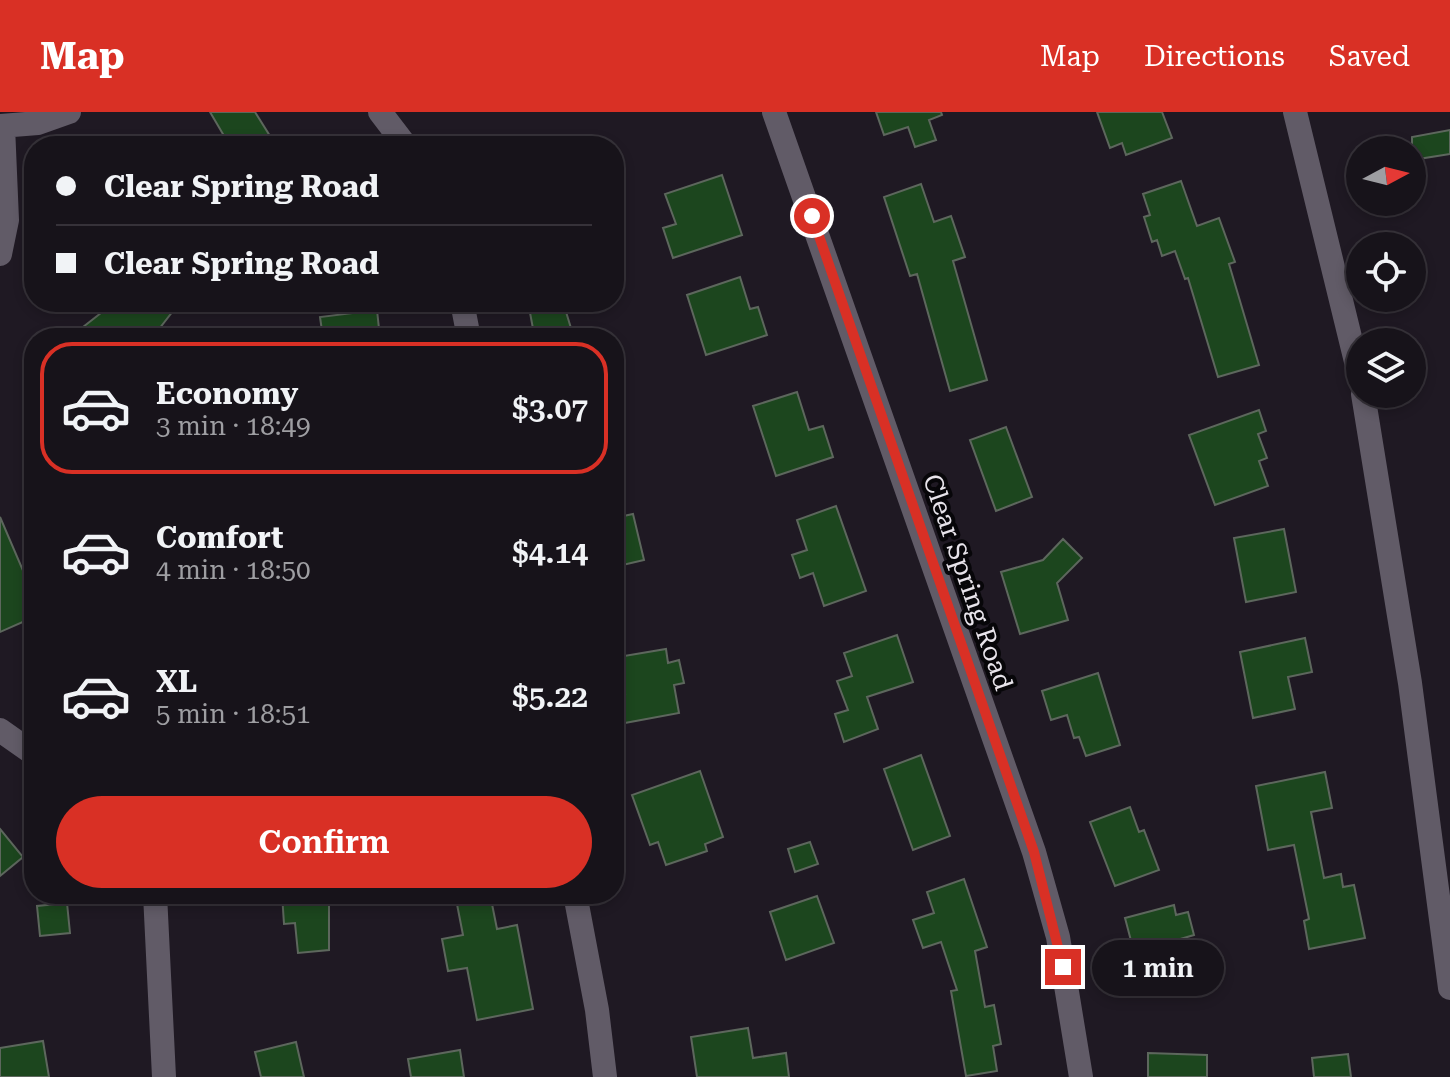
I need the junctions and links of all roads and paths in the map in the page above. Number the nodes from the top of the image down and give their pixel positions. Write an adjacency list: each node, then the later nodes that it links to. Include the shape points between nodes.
1 (69, 112): 5 (street, via 38,123)
2 (380, 112): 6 (street)
3 (774, 112): 17 (street, Clear Spring Road, via 1034,852 1058,937)
4 (1295, 112): 8 (street)
5 (2, 126): 7 (street, via 7,220)
6 (398, 136)
7 (0, 254)
8 (1348, 328)
9 (1365, 408): 14 (street, via 1410,683)
10 (0, 730): 11 (street)
11 (24, 747)
12 (155, 904): 15 (street)
13 (577, 904): 16 (street)
14 (1450, 988)
15 (164, 1077)
16 (605, 1077)
17 (1081, 1077)

